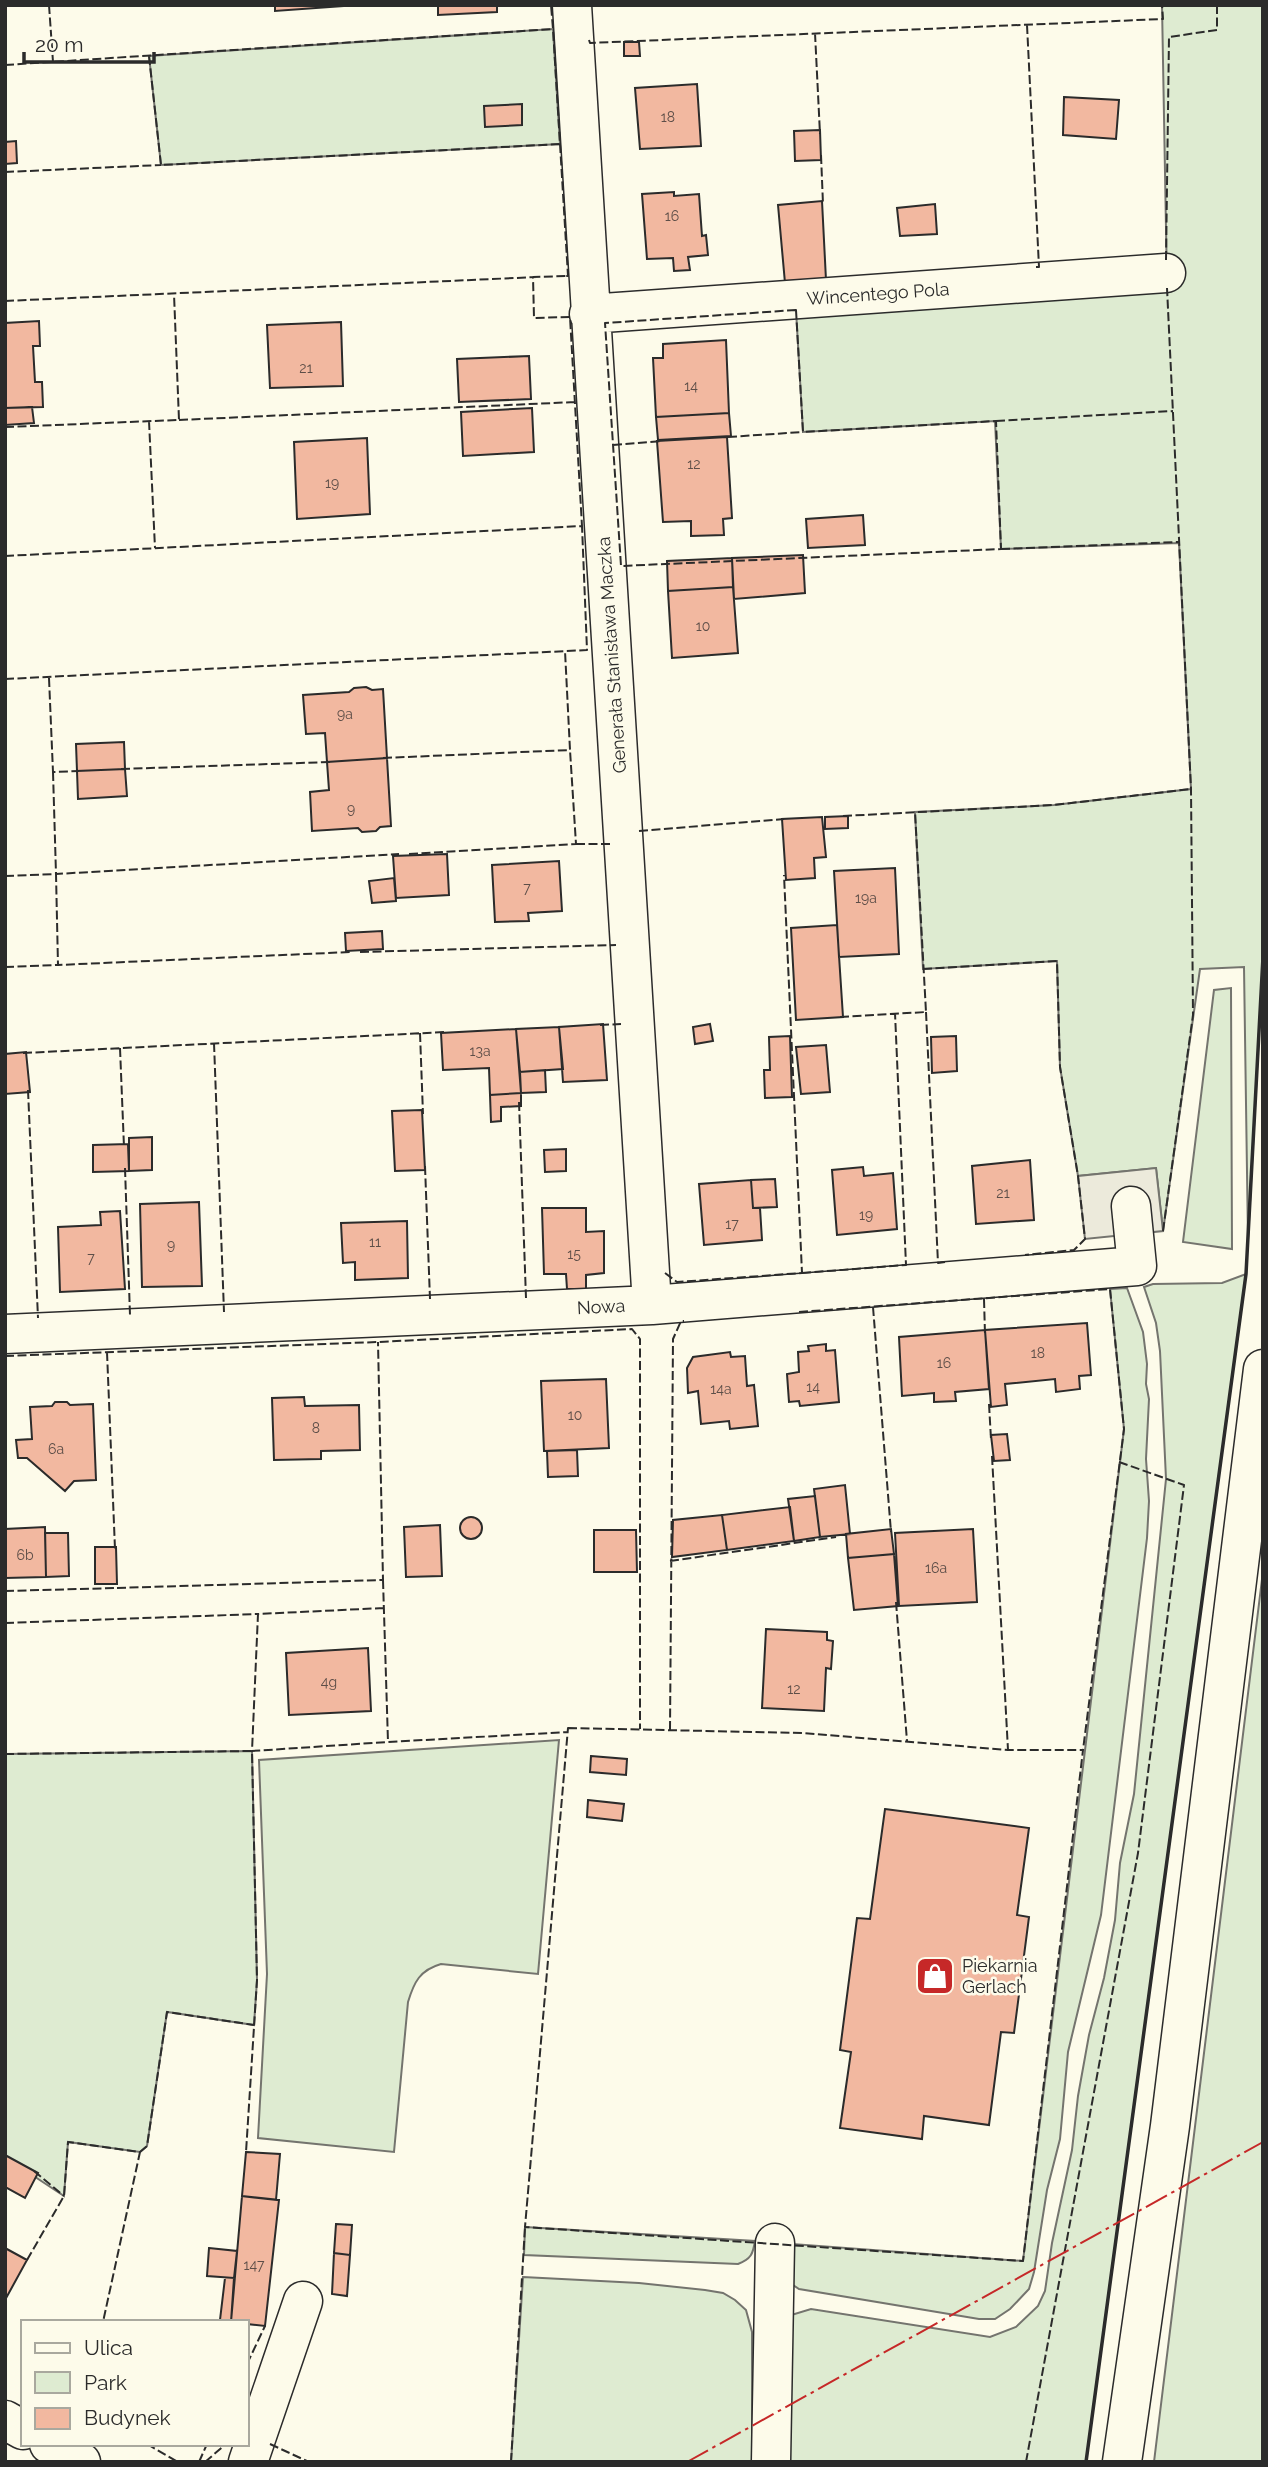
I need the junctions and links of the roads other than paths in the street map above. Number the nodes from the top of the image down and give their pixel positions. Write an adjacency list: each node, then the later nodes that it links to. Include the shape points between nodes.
1 (572, 5): 3 (main road, Generała Stanisława Maczka)
2 (1167, 274): 3 (main road, Wincentego Pola)
3 (589, 314): 5 (main road, Generała Stanisława Maczka)
4 (1131, 1206): 5 (main road, Nowa, via 1137,1266)
5 (652, 1305): 6 (main road, Nowa)
6 (5, 1334)
7 (1263, 1369): 16 (main road, via 1170,2126)
8 (775, 2243): 15 (main road)
9 (303, 2301): 13 (main road)
10 (5, 2420): 11 (main road)
11 (21, 2429)
12 (52, 2446): 14 (main road)
13 (253, 2460)
14 (80, 2462)
15 (771, 2462)
16 (1122, 2462)

